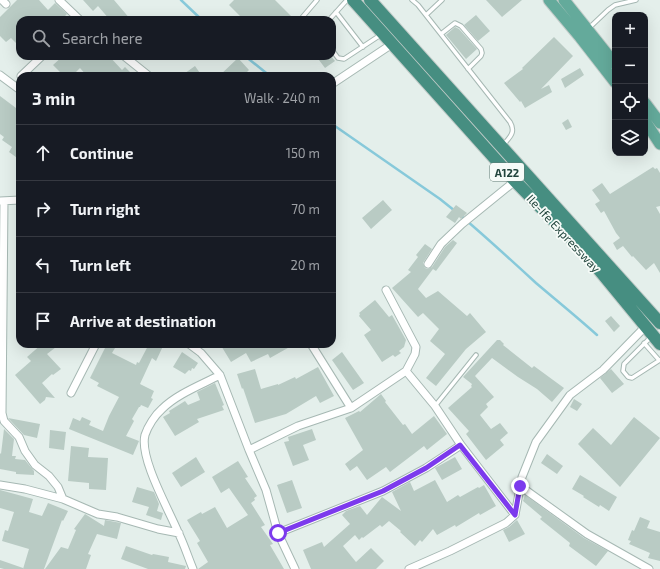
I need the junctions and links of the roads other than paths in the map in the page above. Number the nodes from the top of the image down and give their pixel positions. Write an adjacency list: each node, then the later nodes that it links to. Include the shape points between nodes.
1 (59, 0): 13 (street)
2 (317, 0): 14 (lane)
3 (347, 0): 11 (lane)
4 (353, 0): 17 (highway, Ile-Ife Expressway / A122)
5 (412, 0): 12 (lane)
6 (442, 0): 12 (lane)
7 (549, 0): 29 (main road)
8 (564, 0): 16 (main road)
9 (636, 0): 16 (lane, via 615,5)
10 (375, 2): 38 (highway, Ile-Ife Expressway / A122)
11 (336, 12): 15 (lane); 20 (lane)
12 (426, 15): 18 (lane)
13 (76, 16)
14 (303, 16)
15 (332, 16)
16 (588, 28): 24 (main road)
17 (383, 33): 19 (highway, Ile-Ife Expressway / A122); 20 (lane)
18 (441, 34): 25 (lane); 25 (lane, via 456,23 481,49 481,56)
19 (392, 44): 31 (street); 39 (highway, Ile-Ife Expressway / A122)
20 (363, 47): 21 (lane, via 344,59)
21 (336, 55)
22 (38, 60): 26 (street)
23 (129, 60): 27 (street)
24 (612, 60)
25 (468, 69): 38 (lane, via 513,127 512,135)
26 (26, 72)
27 (144, 72)
28 (0, 75): 32 (street)
29 (612, 78)
30 (16, 81): 32 (street)
31 (336, 81)
32 (12, 85): 33 (street)
33 (16, 88)
34 (648, 107): 35 (main road)
35 (660, 123)
36 (648, 126): 37 (main road)
37 (660, 144)
38 (502, 147): 44 (highway, Ile-Ife Expressway / A122)
39 (515, 181): 42 (street, via 441,244); 45 (highway, Ile-Ife Expressway / A122, via 586,254)
40 (16, 200): 41 (street)
41 (2, 201): 60 (street, via 2,413 4,421 18,437 35,465 49,476)
42 (428, 264)
43 (386, 290): 51 (street, via 416,347)
44 (660, 323)
45 (650, 337): 50 (lane); 50 (lane, via 623,367 623,371 632,378); 59 (street, via 570,395 536,442)
46 (94, 348): 53 (street)
47 (194, 348): 52 (street)
48 (314, 348): 55 (street)
49 (476, 355): 54 (lane)
50 (660, 360)
51 (406, 371): 54 (street); 55 (street)
52 (220, 376): 57 (street); 62 (street, via 181,395 162,409 145,435 150,470)
53 (70, 393)
54 (435, 406): 56 (street)
55 (351, 408): 57 (street, via 298,426)
56 (460, 445): 61 (street); 63 (street, via 426,468 383,491)
57 (249, 450): 63 (street, via 266,490)
58 (0, 485): 60 (street)
59 (520, 486): 61 (street); 67 (street, via 587,534)
60 (63, 499): 62 (street, via 98,514)
61 (515, 515): 66 (street, via 506,523)
62 (179, 533): 64 (street)
63 (278, 533): 65 (street)
64 (193, 569)
65 (295, 569)
66 (409, 569)
67 (649, 569)

